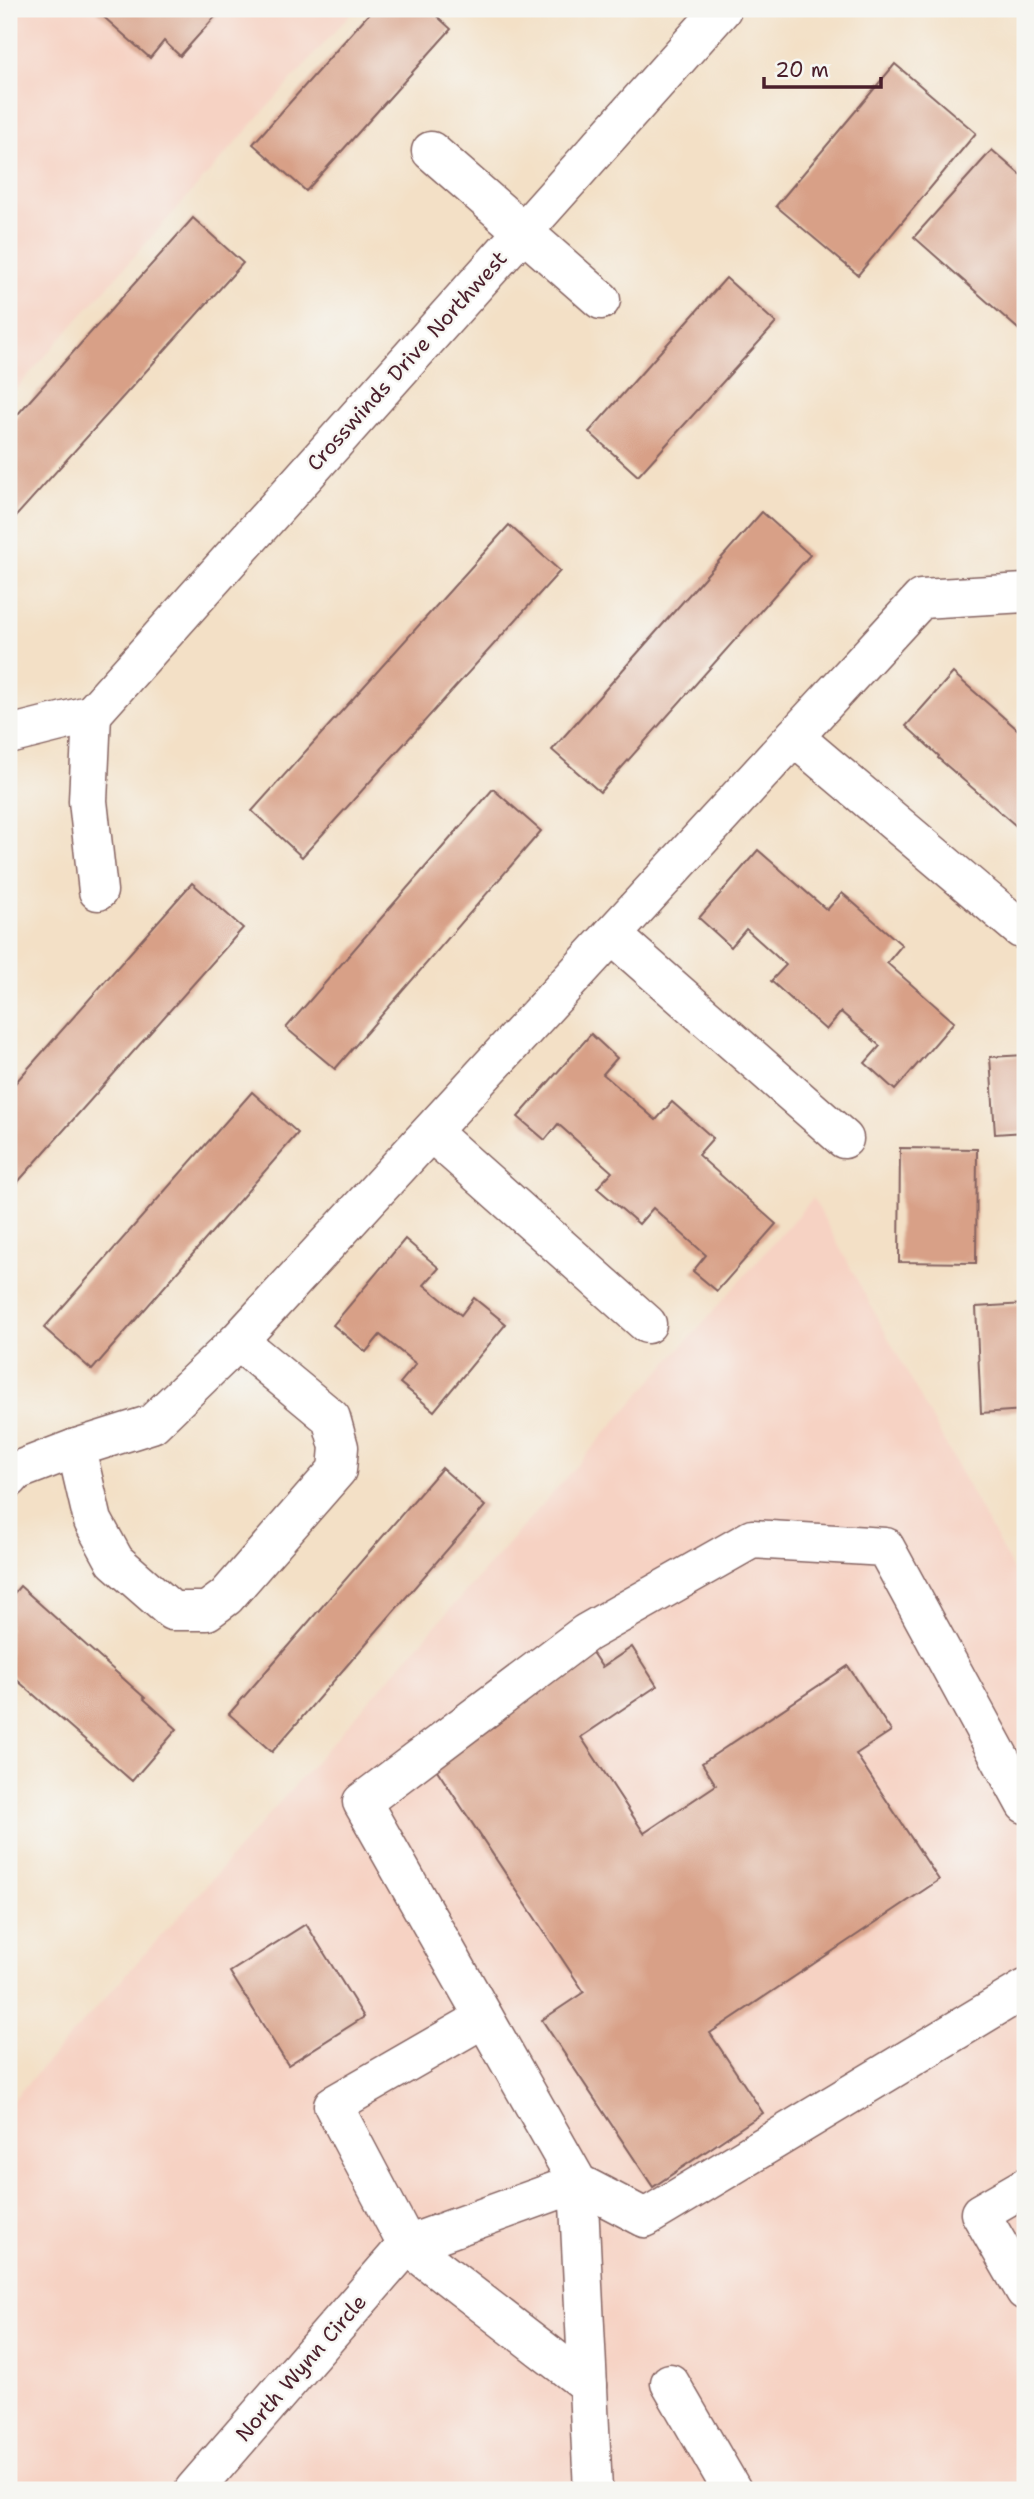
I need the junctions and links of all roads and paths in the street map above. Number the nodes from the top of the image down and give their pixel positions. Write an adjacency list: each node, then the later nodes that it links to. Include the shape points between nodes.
1 (722, 9): 3 (street, Crosswinds Drive Northwest)
2 (431, 150): 3 (street)
3 (523, 232): 4 (street); 6 (street, Crosswinds Drive Northwest)
4 (601, 299)
5 (1025, 593): 8 (street, via 921,599)
6 (92, 714): 7 (street); 9 (street, via 88,801)
7 (9, 735)
8 (794, 737): 10 (street); 11 (street)
9 (98, 891)
10 (1021, 929)
11 (611, 935): 12 (street); 13 (street)
12 (430, 1132): 14 (street); 15 (street)
13 (844, 1139)
14 (647, 1324)
15 (238, 1341): 16 (street, via 152,1424); 16 (street, via 331,1418 339,1447 337,1471 226,1597 207,1611 172,1611 115,1560 93,1521)
16 (76, 1448): 17 (street, via 16,1471)
17 (9, 1479)
18 (1025, 1804): 20 (street, via 885,1548 752,1539 586,1633 362,1802)
19 (1025, 1989): 21 (street, via 645,2218)
20 (484, 2018): 21 (street); 23 (street, via 333,2105)
21 (578, 2183): 23 (street); 26 (street)
22 (1025, 2187): 24 (street, via 980,2213)
23 (407, 2245): 26 (street); 27 (street, North Wynn Circle)
24 (1025, 2291)
25 (670, 2382): 29 (street)
26 (588, 2385): 28 (street)
27 (194, 2490)
28 (593, 2490)
29 (733, 2490)

